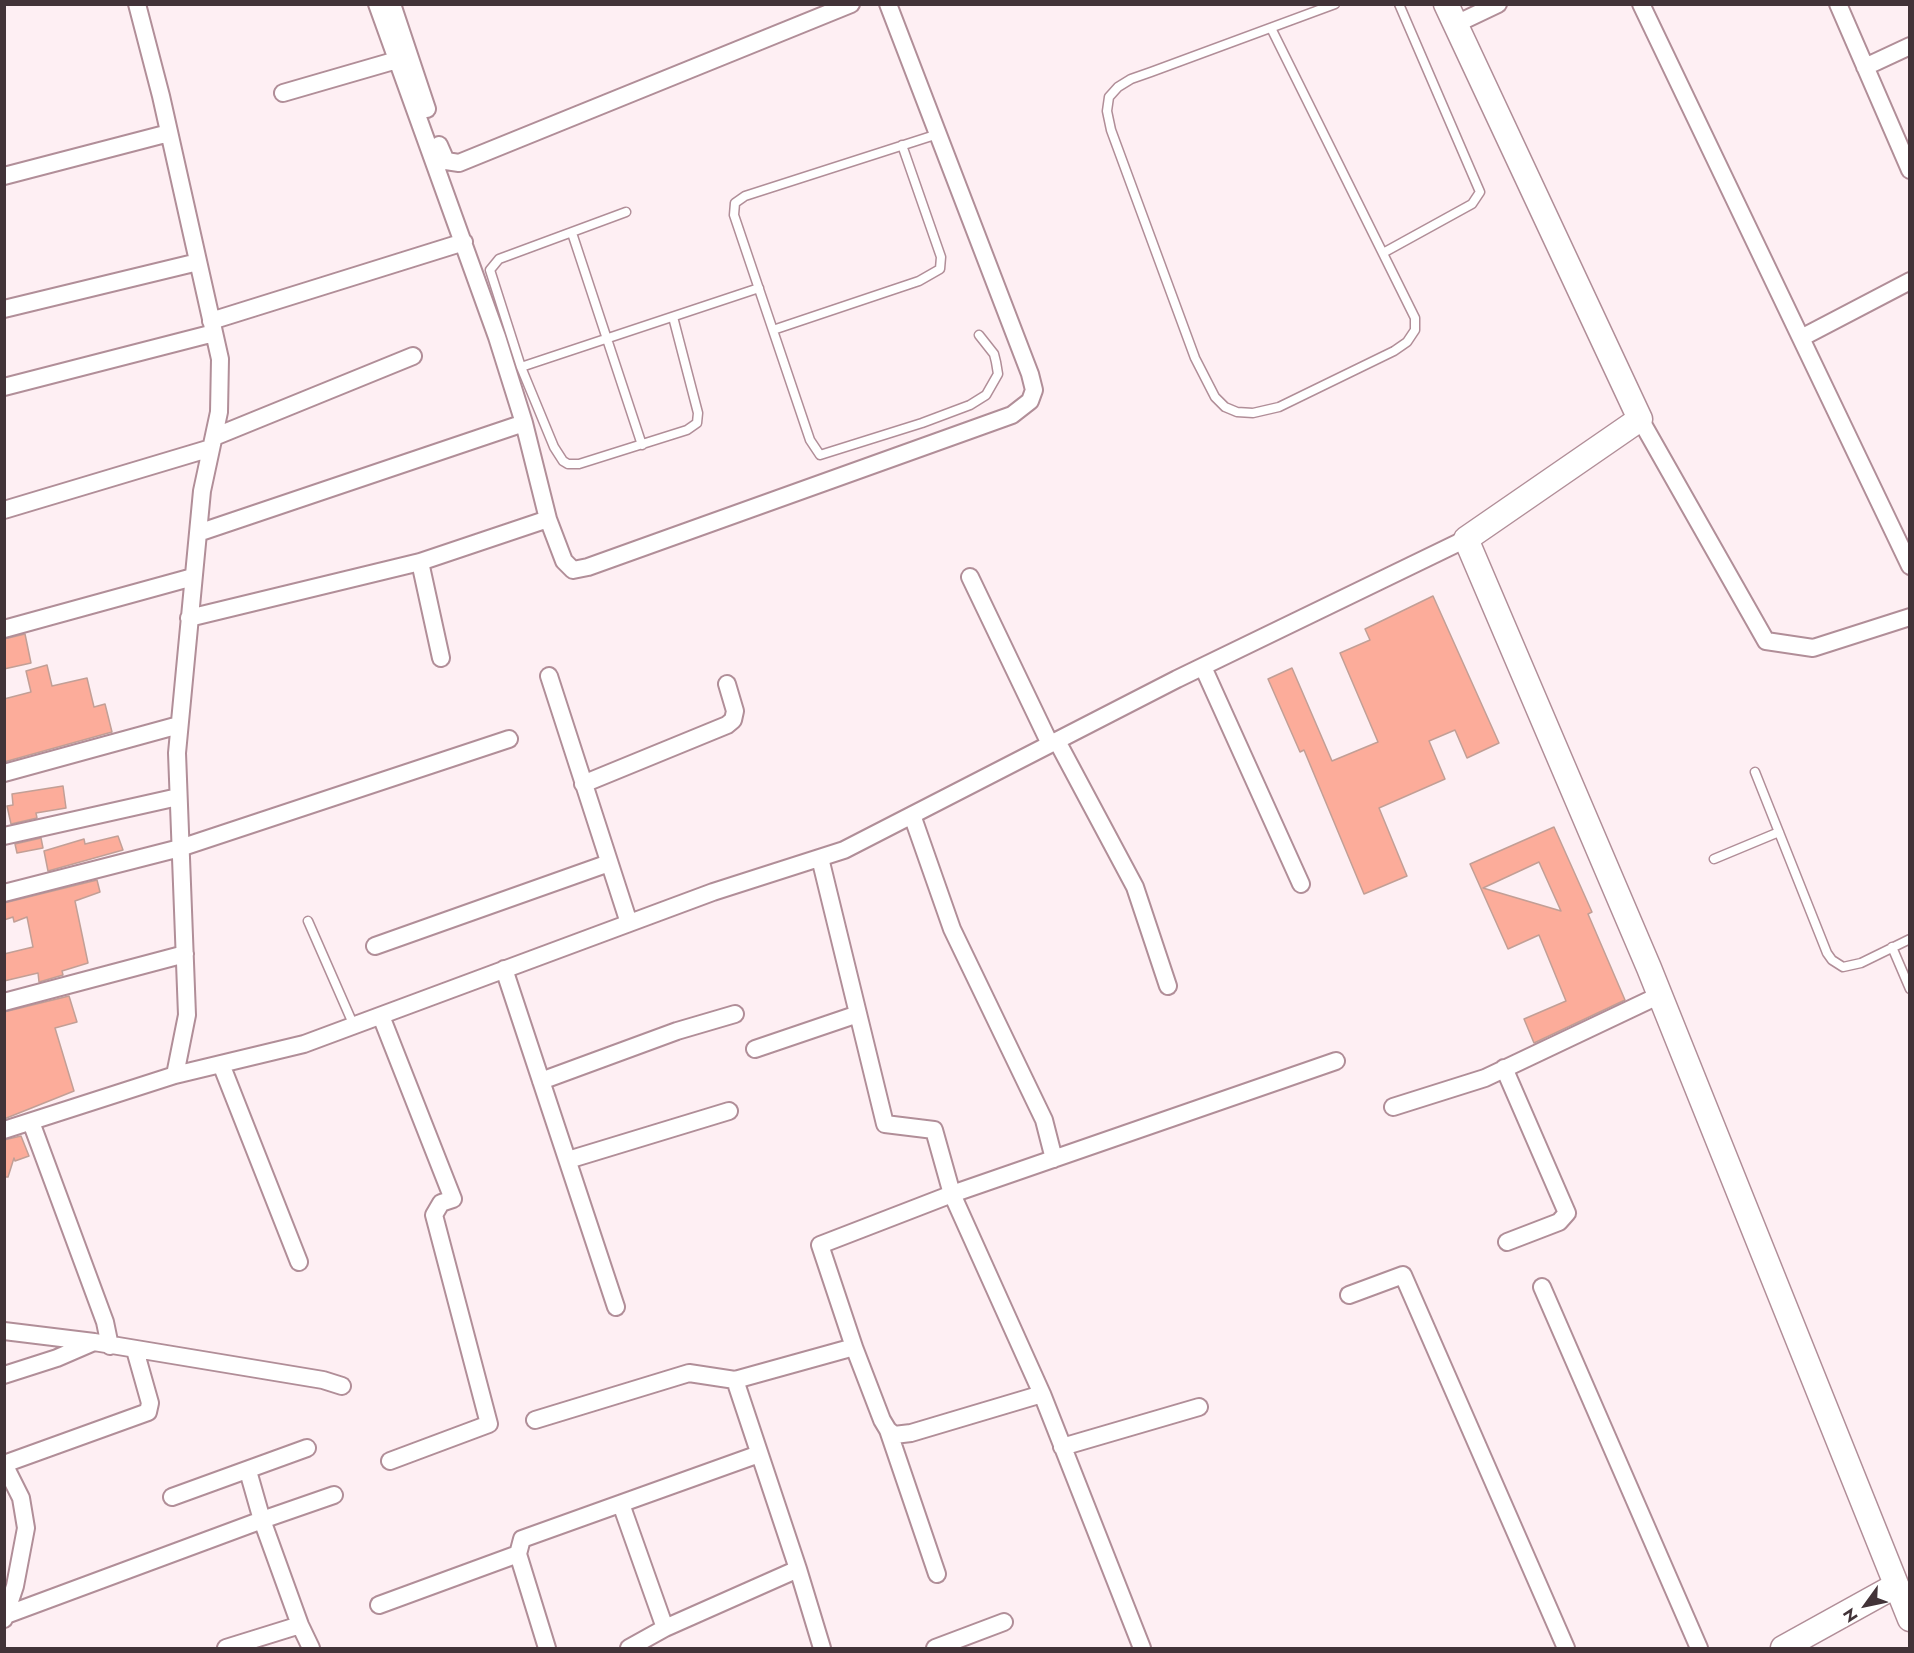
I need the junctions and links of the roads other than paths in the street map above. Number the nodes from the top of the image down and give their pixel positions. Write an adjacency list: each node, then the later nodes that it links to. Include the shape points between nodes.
1 (137, 4): 17 (street)
2 (377, 4): 14 (street)
3 (392, 4): 4 (street, via 443,156 453,164)
4 (850, 4)
5 (888, 4): 18 (street)
6 (1335, 4): 12 (lane)
7 (1399, 4): 25 (lane, via 1480,192 1472,204)
8 (1498, 4): 11 (street)
9 (1641, 4): 35 (street)
10 (1838, 4): 15 (street)
11 (1451, 14): 39 (street)
12 (1271, 28): 25 (lane); 25 (lane, via 1131,79 1109,97 1111,130 1195,358 1215,397 1237,412 1279,407 1407,342 1415,330 1415,318)
13 (1910, 46): 15 (street)
14 (397, 60): 16 (street); 24 (street)
15 (1865, 67): 20 (street)
16 (283, 93)
17 (169, 133): 21 (street); 26 (street)
18 (938, 134): 19 (lane); 44 (street, via 1030,374 1034,390 1023,408 578,570 564,561)
19 (902, 145): 28 (lane, via 735,202 734,214); 32 (lane, via 941,256 940,269 919,281)
20 (1910, 170)
21 (4, 176)
22 (626, 212): 23 (lane)
23 (572, 233): 34 (lane); 37 (lane, via 499,259 490,270)
24 (464, 242): 31 (street); 40 (street)
25 (1383, 253)
26 (198, 262): 29 (street); 31 (street)
27 (1910, 281): 35 (street)
28 (759, 288): 30 (lane); 32 (lane)
29 (4, 309)
30 (673, 317): 34 (lane); 42 (lane, via 699,419 692,428)
31 (213, 327): 38 (street); 41 (street, via 220,359 219,412)
32 (773, 330): 33 (lane, via 810,440 820,455 921,423 986,395 998,374 994,354)
33 (979, 335)
34 (608, 338): 37 (lane); 42 (lane)
35 (1801, 338): 48 (street)
36 (413, 356): 41 (street)
37 (521, 367): 42 (lane, via 554,447 568,464)
38 (4, 387)
39 (1640, 419): 46 (street); 51 (street, via 1766,641 1814,648)
40 (524, 423): 44 (street); 45 (street)
41 (212, 443): 43 (street); 45 (street)
42 (642, 445)
43 (4, 510)
44 (548, 519): 47 (street)
45 (198, 533): 49 (street)
46 (1466, 539): 55 (street); 83 (street)
47 (420, 562): 52 (street); 54 (street)
48 (1910, 566)
49 (193, 577): 52 (street); 53 (street)
50 (970, 577): 60 (street)
51 (1910, 617)
52 (189, 618): 58 (street)
53 (4, 629)
54 (441, 658)
55 (1203, 667): 60 (street); 72 (street)
56 (549, 676): 63 (street)
57 (727, 684): 63 (street, via 735,711 728,725)
58 (179, 725): 62 (street); 64 (street)
59 (508, 739): 68 (street)
60 (1053, 743): 65 (street); 81 (street, via 1135,887)
61 (1755, 772): 66 (lane)
62 (4, 773)
63 (583, 784): 71 (street)
64 (178, 796): 67 (street); 68 (street)
65 (912, 815): 69 (street); 99 (street, via 952,929 1044,1119)
66 (1779, 832): 70 (lane); 78 (lane, via 1832,960 1842,967 1850,966)
67 (4, 836)
68 (180, 849): 73 (street); 79 (street)
69 (820, 858): 75 (street); 86 (street)
70 (1714, 859)
71 (609, 863): 75 (street); 77 (street)
72 (1301, 884)
73 (4, 893)
74 (308, 921): 88 (lane)
75 (628, 923): 80 (street)
76 (1910, 939): 78 (lane)
77 (375, 946)
78 (1892, 947): 82 (lane)
79 (185, 954): 84 (street); 93 (street, via 187,1015)
80 (504, 969): 87 (street); 94 (street)
81 (1168, 986)
82 (1910, 989)
83 (1659, 995): 92 (street); 130 (street)
84 (4, 1002)
85 (735, 1014): 94 (street)
86 (858, 1014): 89 (street); 101 (street, via 885,1125 934,1130)
87 (381, 1016): 88 (street); 121 (street, via 453,1199 441,1203 434,1215 489,1424)
88 (354, 1026): 91 (street, via 304,1044)
89 (755, 1049)
90 (1336, 1061): 99 (street)
91 (220, 1064): 93 (street); 103 (street)
92 (1504, 1068): 95 (street, via 1470,1084); 102 (street, via 1567,1213 1559,1222)
93 (175, 1075): 97 (street)
94 (541, 1081): 100 (street)
95 (1393, 1107)
96 (729, 1111): 100 (street)
97 (31, 1122): 98 (street); 108 (street, via 105,1322)
98 (4, 1130)
99 (1054, 1159): 101 (street)
100 (568, 1161): 106 (street)
101 (952, 1194): 109 (street, via 820,1245); 114 (street)
102 (1507, 1242)
103 (299, 1262)
104 (1542, 1287): 146 (street)
105 (1349, 1294): 145 (street, via 1403,1275)
106 (616, 1307)
107 (4, 1331): 108 (street)
108 (102, 1344): 110 (street); 111 (street)
109 (854, 1347): 112 (street); 117 (street)
110 (135, 1350): 113 (street); 131 (street, via 150,1403 148,1412 4,1464 21,1498 26,1528)
111 (4, 1375)
112 (735, 1380): 116 (street, via 689,1373); 120 (street)
113 (342, 1386)
114 (1042, 1394): 117 (street, via 911,1433 894,1434); 118 (street)
115 (1198, 1407): 118 (street)
116 (535, 1420)
117 (888, 1430): 129 (street)
118 (1062, 1447): 144 (street)
119 (307, 1448): 122 (street)
120 (759, 1454): 125 (street); 128 (street)
121 (390, 1461)
122 (248, 1472): 124 (street); 126 (street)
123 (334, 1494): 126 (street)
124 (172, 1497)
125 (621, 1504): 127 (street, via 526,1536 519,1543); 137 (street)
126 (262, 1520): 133 (street); 136 (street)
127 (518, 1554): 132 (street); 140 (street)
128 (798, 1569): 137 (street); 142 (street)
129 (937, 1574)
130 (1896, 1586): 134 (street); 147 (street)
131 (10, 1588): 133 (street)
132 (379, 1605)
133 (5, 1617)
134 (1910, 1619)
135 (1004, 1622): 143 (street)
136 (300, 1625): 138 (street); 139 (street)
137 (665, 1628): 141 (street)
138 (226, 1648)
139 (311, 1648)
140 (548, 1648)
141 (629, 1648)
142 (822, 1648)
143 (934, 1648)
144 (1142, 1648)
145 (1566, 1648)
146 (1699, 1648)
147 (1786, 1648)

